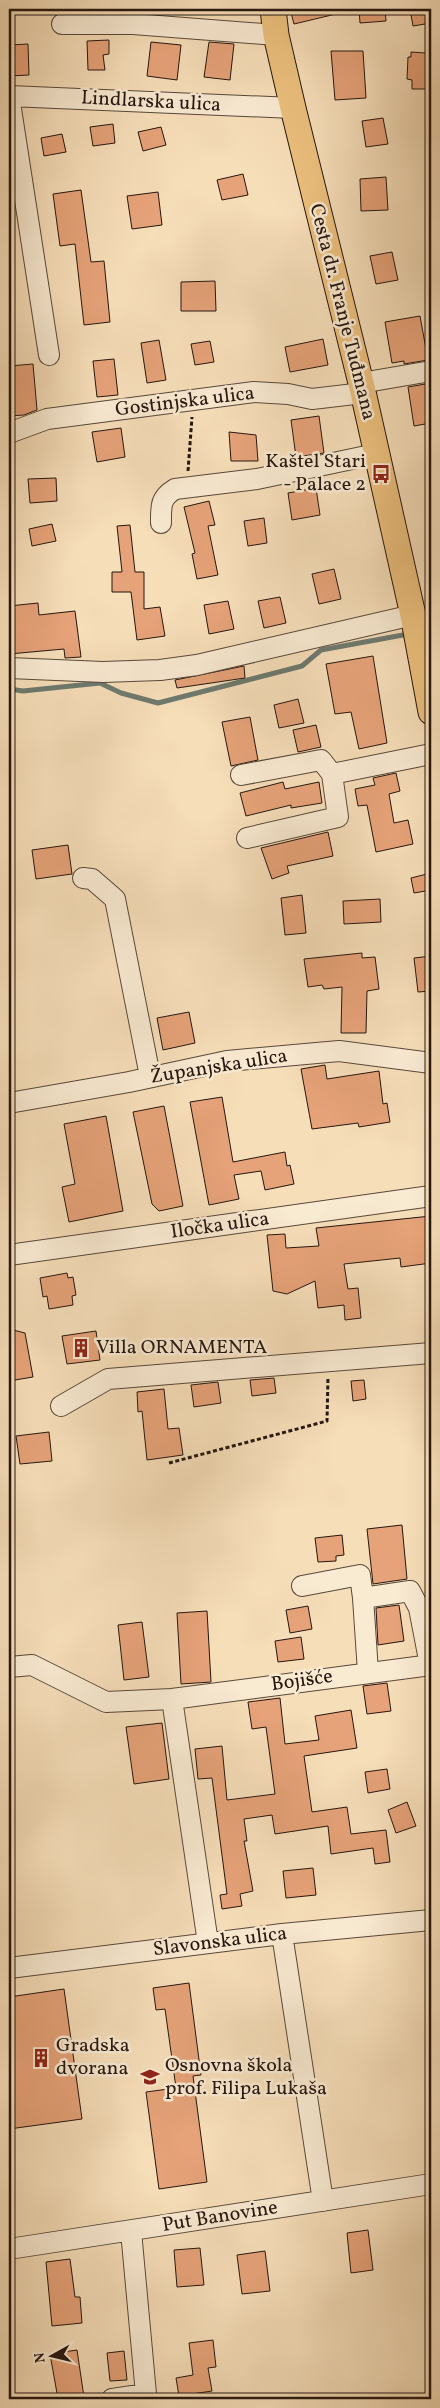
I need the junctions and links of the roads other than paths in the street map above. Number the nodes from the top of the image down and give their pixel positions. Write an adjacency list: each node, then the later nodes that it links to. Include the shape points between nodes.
1 (273, 9): 3 (main road, Cesta dr. Franje Tuđmana)
2 (62, 24): 3 (street, via 133,24)
3 (276, 34): 5 (main road, Cesta dr. Franje Tuđmana)
4 (9, 96): 5 (street, Lindlarska ulica); 6 (street)
5 (293, 108): 8 (main road, Cesta dr. Franje Tuđmana)
6 (49, 355)
7 (431, 370): 8 (street, Gostinjska ulica)
8 (362, 388): 9 (street, Gostinjska ulica, via 312,399 254,392 47,419); 10 (main road, Cesta dr. Franje Tuđmana)
9 (9, 433)
10 (376, 454): 11 (street, via 257,479 175,489 161,502); 12 (main road, Cesta dr. Franje Tuđmana)
11 (161, 523)
12 (413, 615): 13 (main road, Cesta dr. Franje Tuđmana); 14 (street, via 197,665 160,670 103,672)
13 (426, 662): 15 (main road, Cesta dr. Franje Tuđmana)
14 (9, 668)
15 (431, 712)
16 (431, 754): 17 (street)
17 (332, 774): 18 (street, via 320,760); 19 (street, via 338,817)
18 (241, 775)
19 (247, 838)
20 (83, 878): 22 (street, via 92,879 115,900)
21 (431, 1063): 22 (street, Županjska ulica, via 339,1051 227,1061)
22 (150, 1076): 23 (street, Županjska ulica)
23 (9, 1103)
24 (431, 1196): 25 (street, Iločka ulica)
25 (9, 1255)
26 (431, 1353): 27 (street, via 108,1379)
27 (61, 1406)
28 (302, 1586): 29 (street, via 360,1576)
29 (363, 1598): 30 (street, via 410,1592 420,1608); 32 (street)
30 (431, 1665): 32 (street, Bojišće)
31 (9, 1667): 33 (street, Bojišće, via 32,1665 106,1702)
32 (368, 1672): 33 (street, Bojišće)
33 (172, 1698): 36 (street)
34 (431, 1920): 35 (street, Slavonska ulica)
35 (282, 1934): 36 (street, Slavonska ulica); 39 (street)
36 (208, 1943): 37 (street, Slavonska ulica)
37 (9, 1968)
38 (431, 2184): 39 (street, Put Banovine)
39 (323, 2201): 40 (street, Put Banovine)
40 (131, 2230): 41 (street, Put Banovine); 42 (street, via 146,2394)
41 (9, 2249)
42 (112, 2399)

